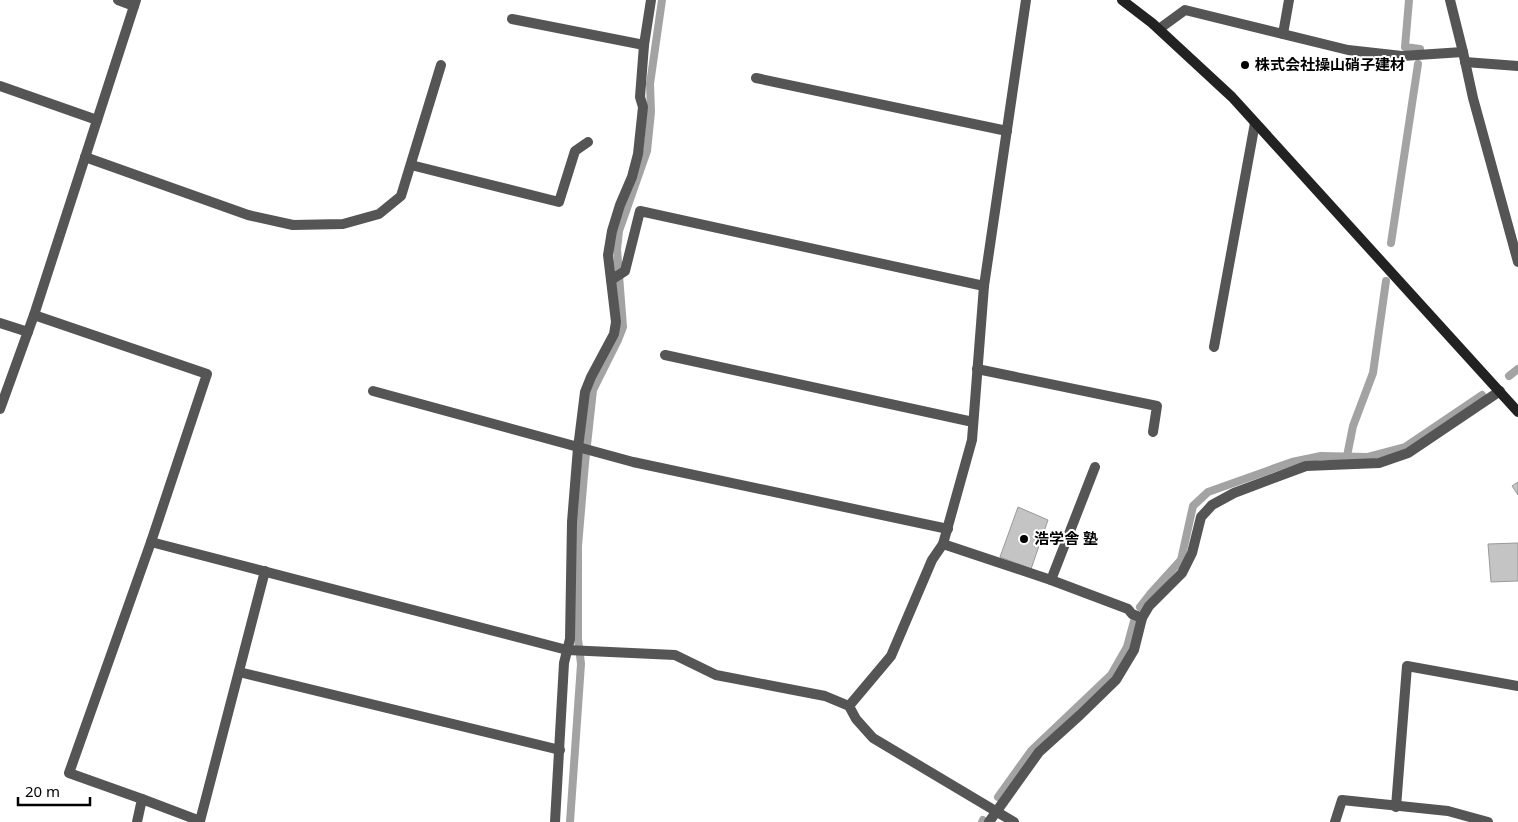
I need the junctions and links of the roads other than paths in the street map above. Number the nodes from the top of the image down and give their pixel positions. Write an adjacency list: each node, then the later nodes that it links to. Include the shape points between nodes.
1 (118, 0): 7 (street)
2 (651, 0): 11 (street)
3 (1026, 0): 19 (street)
4 (1122, 0): 9 (street)
5 (1289, 0): 10 (street)
6 (1450, 0): 12 (street)
7 (135, 3): 17 (street)
8 (512, 19): 11 (street)
9 (1159, 29): 10 (street, via 1185,10); 18 (street)
10 (1283, 34): 12 (street, via 1348,50 1402,56)
11 (644, 45): 24 (street, via 638,154 612,231 608,254)
12 (1464, 57): 14 (street); 23 (street)
13 (441, 65): 22 (street)
14 (1518, 66)
15 (756, 78): 19 (street)
16 (0, 86): 17 (street)
17 (97, 120): 21 (street)
18 (1255, 123): 29 (street); 33 (street)
19 (1007, 131): 25 (street)
20 (588, 142): 22 (street, via 575,151 559,202)
21 (85, 157): 22 (street, via 248,215 293,225 343,224 379,214 401,196); 26 (street)
22 (410, 165)
23 (1518, 262)
24 (616, 277): 25 (street, via 626,271 640,212); 38 (street, via 614,334 585,392)
25 (984, 286): 31 (street)
26 (34, 314): 28 (street); 41 (street, via 207,374)
27 (0, 323): 28 (street)
28 (28, 332): 34 (street)
29 (1214, 347)
30 (665, 355): 36 (street)
31 (977, 369): 36 (street); 37 (street, via 1157,406)
32 (373, 391): 38 (street)
33 (1500, 392): 35 (street); 45 (street, via 1408,453 1379,463 1306,466 1234,493 1212,505 1202,517 1192,553 1182,573 1149,606)
34 (0, 409)
35 (1518, 412)
36 (973, 422): 40 (street, via 972,440)
37 (1153, 432)
38 (583, 449): 40 (street); 46 (street, via 572,522 570,639)
39 (1095, 467): 44 (street)
40 (948, 529): 42 (street)
41 (151, 542): 43 (street); 51 (street, via 69,773)
42 (943, 544): 44 (street); 49 (street, via 932,560 892,656)
43 (265, 571): 46 (street); 47 (street)
44 (1051, 580): 45 (street, via 1128,609)
45 (1142, 618): 53 (street, via 1134,650 1116,680 1038,752)
46 (574, 650): 49 (street, via 675,655 716,675 825,696); 50 (street, via 564,664)
47 (239, 672): 50 (street); 51 (street, via 200,821)
48 (1518, 686): 52 (street, via 1408,666)
49 (849, 706): 53 (street, via 873,738)
50 (560, 750): 55 (street)
51 (142, 799): 54 (street)
52 (1396, 807): 58 (street, via 1342,800); 59 (street, via 1448,812)
53 (996, 810): 56 (street); 57 (street)
54 (137, 822)
55 (555, 822)
56 (989, 822)
57 (1014, 822)
58 (1335, 822)
59 (1488, 822)

